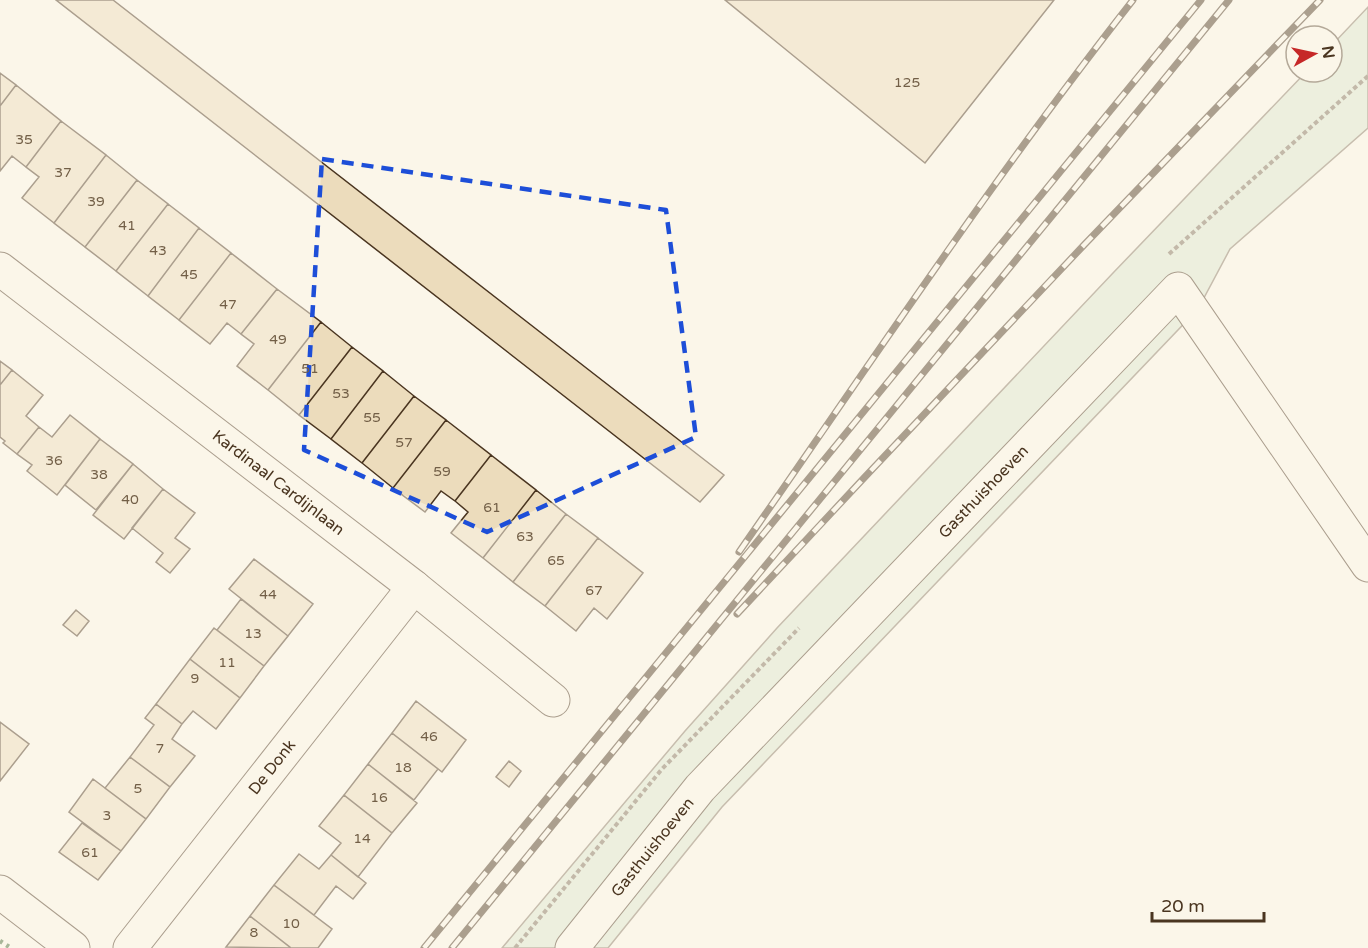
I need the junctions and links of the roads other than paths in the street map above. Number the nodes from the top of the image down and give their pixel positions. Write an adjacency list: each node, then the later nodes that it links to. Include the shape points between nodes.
1 (0, 269): 3 (street, Kardinaal Cardijnlaan)
2 (1368, 564): 8 (street, Gasthuishoeven, via 1178,289 700,788)
3 (414, 587): 4 (street, Kardinaal Cardijnlaan); 7 (street, De Donk)
4 (553, 700)
5 (0, 892): 6 (street)
6 (73, 948)
7 (130, 948)
8 (572, 948)

